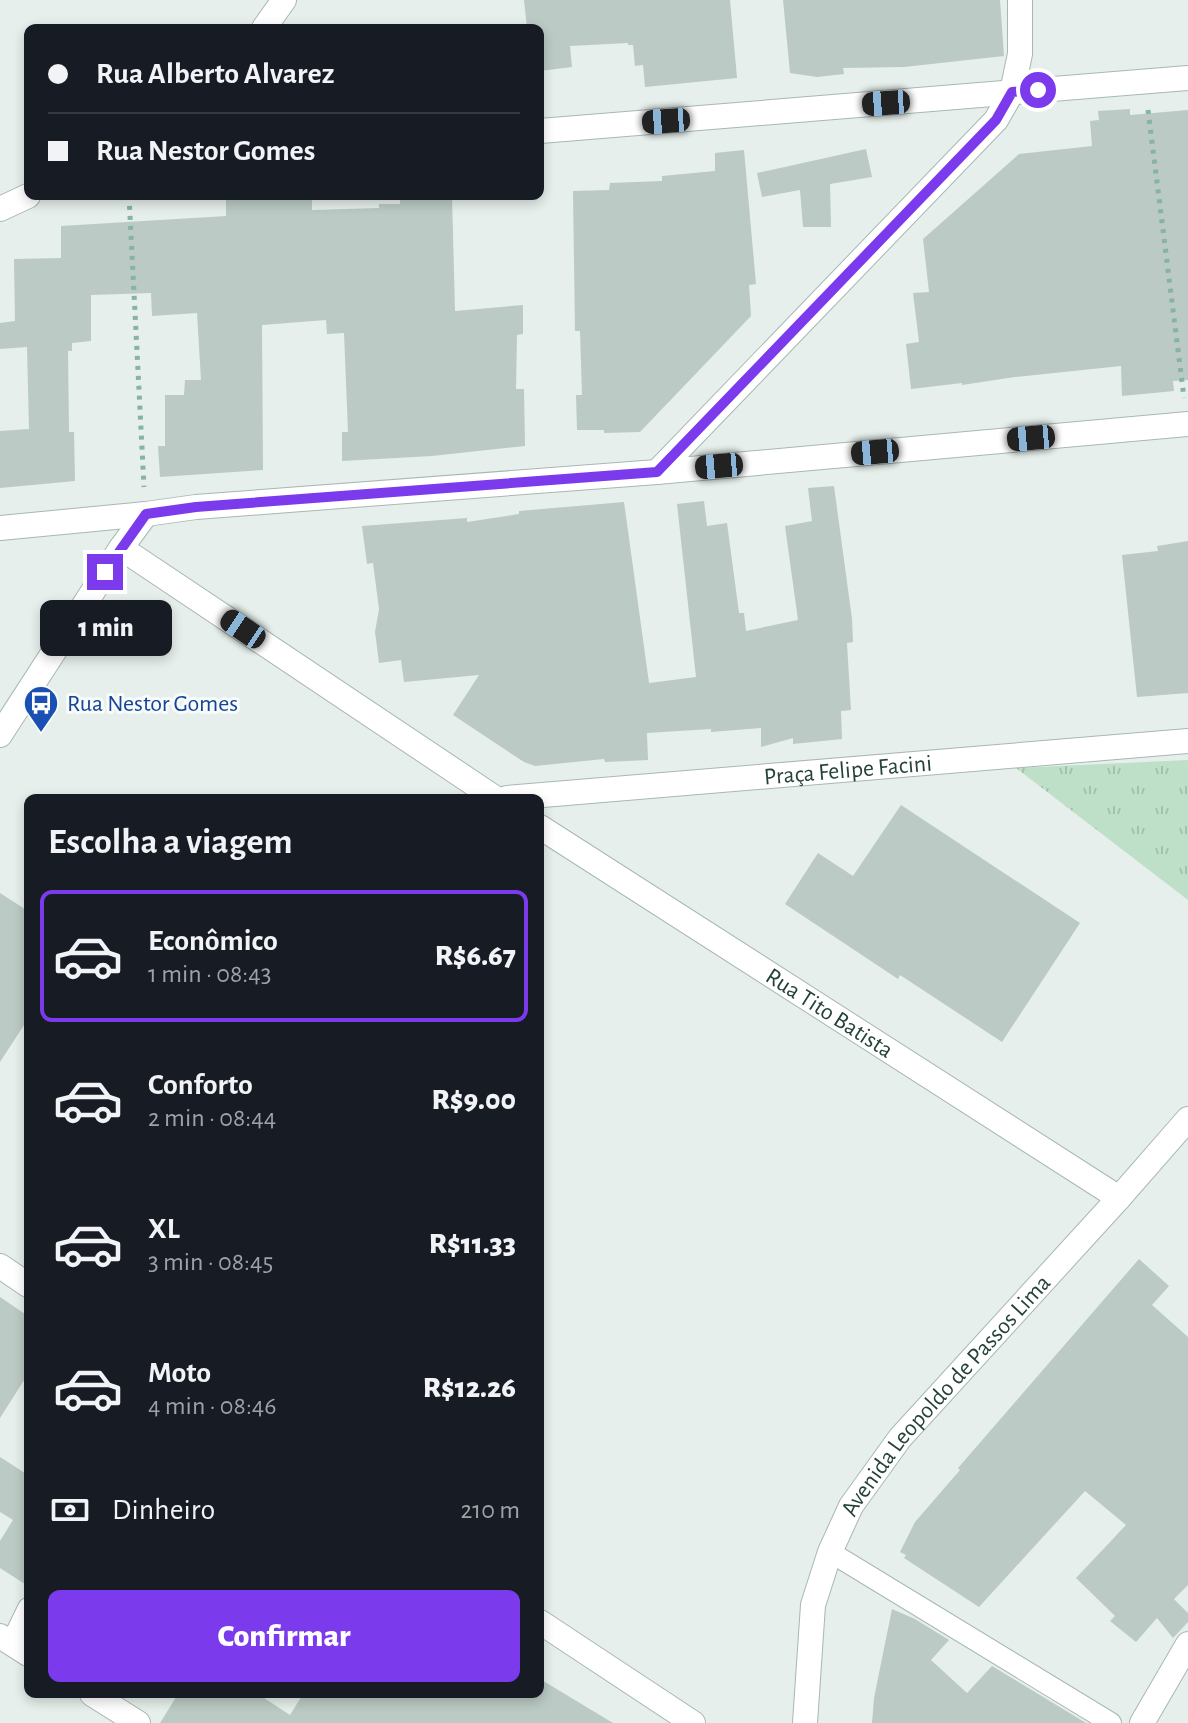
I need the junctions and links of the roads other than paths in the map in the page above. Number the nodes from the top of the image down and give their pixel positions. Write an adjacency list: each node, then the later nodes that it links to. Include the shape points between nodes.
1 (284, 0): 3 (street)
2 (1020, 0): 5 (street, via 1020,54)
3 (267, 24)
4 (1188, 78): 5 (street)
5 (1012, 92): 6 (street); 10 (street, via 996,120)
6 (544, 131)
7 (24, 198): 8 (street)
8 (0, 209)
9 (1188, 424): 10 (street)
10 (657, 472): 11 (street)
11 (146, 514): 12 (street); 13 (street)
12 (0, 528)
13 (121, 548): 14 (street); 16 (street)
14 (0, 735)
15 (1188, 741): 17 (street, Praça Felipe Facini)
16 (489, 794)
17 (544, 795)
18 (544, 830): 20 (street, Rua Tito Batista)
19 (1188, 1119): 20 (street, Avenida Leopoldo de Passos Lima)
20 (1119, 1198): 23 (street, Avenida Leopoldo de Passos Lima, via 900,1438 851,1506)
21 (0, 1266): 22 (street)
22 (24, 1282)
23 (830, 1552): 31 (street, Avenida Leopoldo de Passos Lima, via 813,1605); 32 (lane)
24 (24, 1618): 26 (lane)
25 (544, 1625): 30 (street)
26 (13, 1644)
27 (1188, 1644): 33 (street)
28 (98, 1698): 29 (street)
29 (138, 1723)
30 (693, 1723)
31 (805, 1723)
32 (1111, 1723)
33 (1142, 1723)

